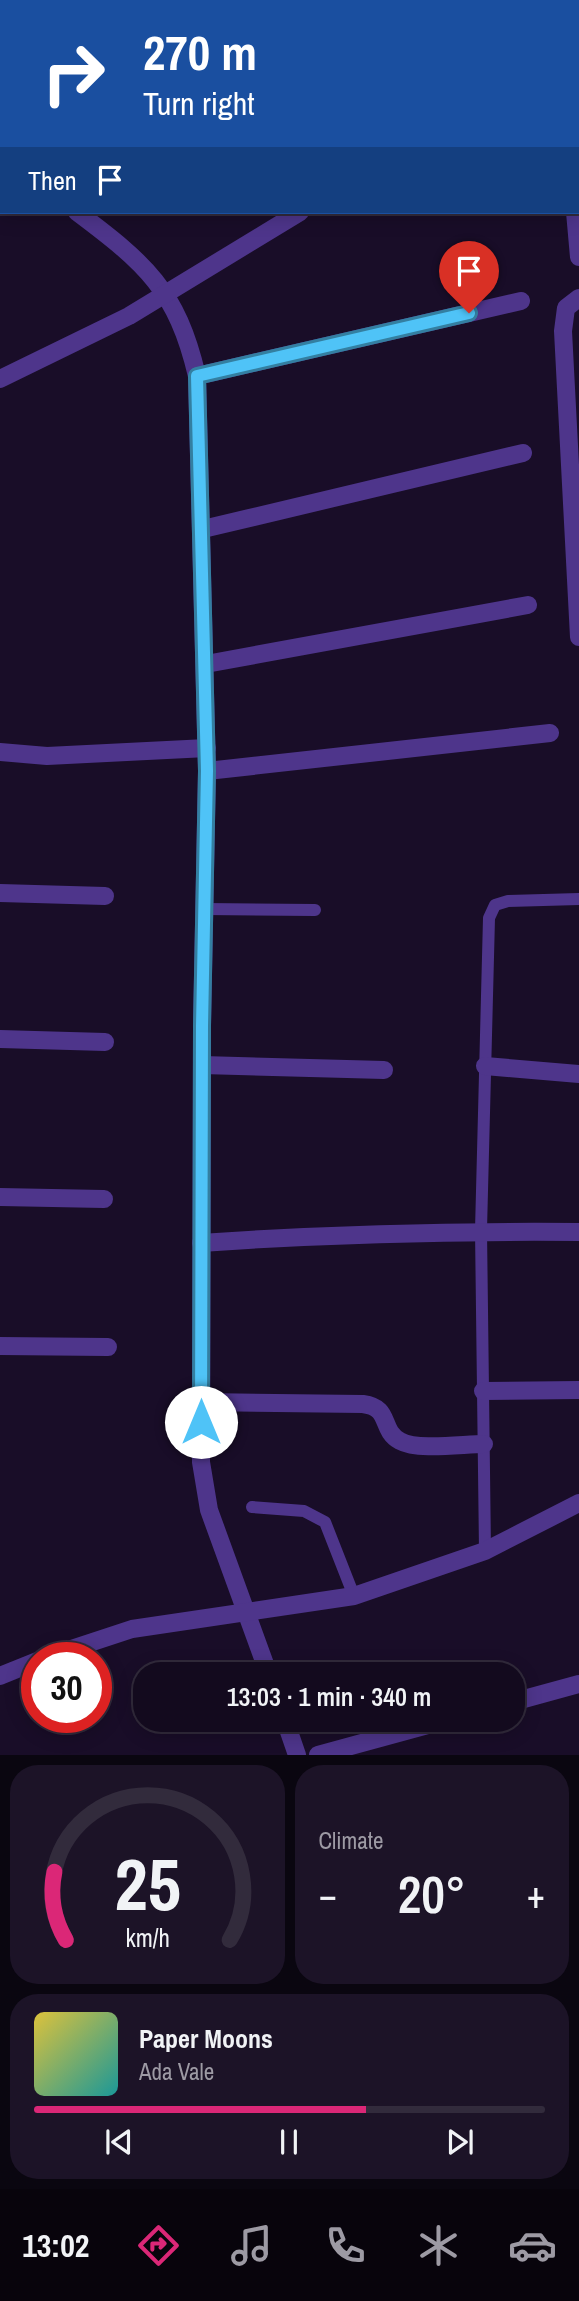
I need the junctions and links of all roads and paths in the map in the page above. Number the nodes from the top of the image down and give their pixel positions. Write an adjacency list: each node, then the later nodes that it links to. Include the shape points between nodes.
1 (80, 214): 5 (street, via 124,247)
2 (297, 214): 5 (street)
3 (575, 214): 4 (street)
4 (579, 257)
5 (167, 295): 8 (street, via 188,339); 9 (street)
6 (579, 298): 10 (street, via 566,308 563,318)
7 (521, 301): 8 (street)
8 (197, 376): 12 (street)
9 (0, 379)
10 (574, 445): 13 (street)
11 (523, 453): 12 (street)
12 (202, 528): 16 (street)
13 (578, 599): 15 (street)
14 (528, 605): 16 (street)
15 (579, 637)
16 (206, 664): 18 (street)
17 (550, 733): 20 (street)
18 (207, 748): 19 (street, via 47,755); 20 (street)
19 (0, 752)
20 (207, 771): 24 (street)
21 (0, 893): 22 (street)
22 (105, 896)
23 (579, 899): 29 (lane, via 495,905 489,918)
24 (204, 909): 25 (lane); 28 (street)
25 (315, 910)
26 (0, 1039): 27 (street)
27 (104, 1042)
28 (202, 1065): 30 (street); 36 (street)
29 (485, 1066): 31 (street); 34 (lane)
30 (384, 1070)
31 (579, 1074)
32 (0, 1197): 33 (street)
33 (104, 1199)
34 (481, 1230): 35 (street); 36 (street); 40 (lane)
35 (579, 1232)
36 (201, 1243): 41 (street)
37 (0, 1346): 38 (street)
38 (108, 1347)
39 (579, 1390): 40 (street)
40 (483, 1391): 42 (lane)
41 (201, 1402): 42 (street, via 363,1404 383,1413 389,1433 402,1443); 47 (street, via 201,1462 209,1510)
42 (484, 1444): 45 (lane)
43 (579, 1503): 45 (street)
44 (252, 1507): 46 (lane, via 304,1511 325,1522)
45 (485, 1551): 46 (street)
46 (354, 1596): 47 (street)
47 (247, 1612): 48 (street, via 131,1629); 49 (street)
48 (92, 1642)
49 (264, 1662)
50 (21, 1667): 51 (street)
51 (0, 1676)
52 (579, 1684): 53 (street)
53 (525, 1699)
54 (289, 1732): 56 (street)
55 (402, 1732): 57 (street)
56 (297, 1755)
57 (318, 1755)

